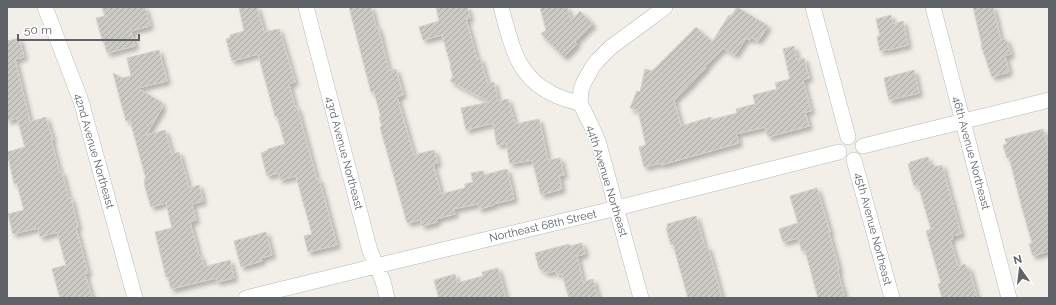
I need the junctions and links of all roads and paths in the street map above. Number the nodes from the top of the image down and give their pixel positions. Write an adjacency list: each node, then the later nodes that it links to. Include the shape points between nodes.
1 (45, 7): 16 (street, 42nd Avenue Northeast, via 81,102)
2 (306, 7): 15 (street, 43rd Avenue Northeast)
3 (501, 7): 8 (street, via 521,67 550,93)
4 (664, 7): 8 (street, via 598,60 584,82)
5 (813, 7): 10 (street)
6 (933, 7): 9 (street, 46th Avenue Northeast)
7 (1049, 100): 9 (street)
8 (580, 104): 14 (street, 44th Avenue Northeast, via 598,142)
9 (962, 121): 11 (street); 21 (street, 46th Avenue Northeast)
10 (848, 137): 11 (street, via 858,139); 12 (street, via 840,143)
11 (863, 146): 13 (street, via 862,154)
12 (839, 152): 13 (street, via 845,160); 14 (street, Northeast 68th Street)
13 (854, 160): 20 (street, 45th Avenue Northeast)
14 (617, 208): 15 (street, Northeast 68th Street); 19 (street, 44th Avenue Northeast)
15 (376, 266): 17 (street, Northeast 68th Street); 18 (street, 43rd Avenue Northeast)
16 (135, 298)
17 (246, 298)
18 (387, 298)
19 (640, 298)
20 (892, 298)
21 (1009, 298)

